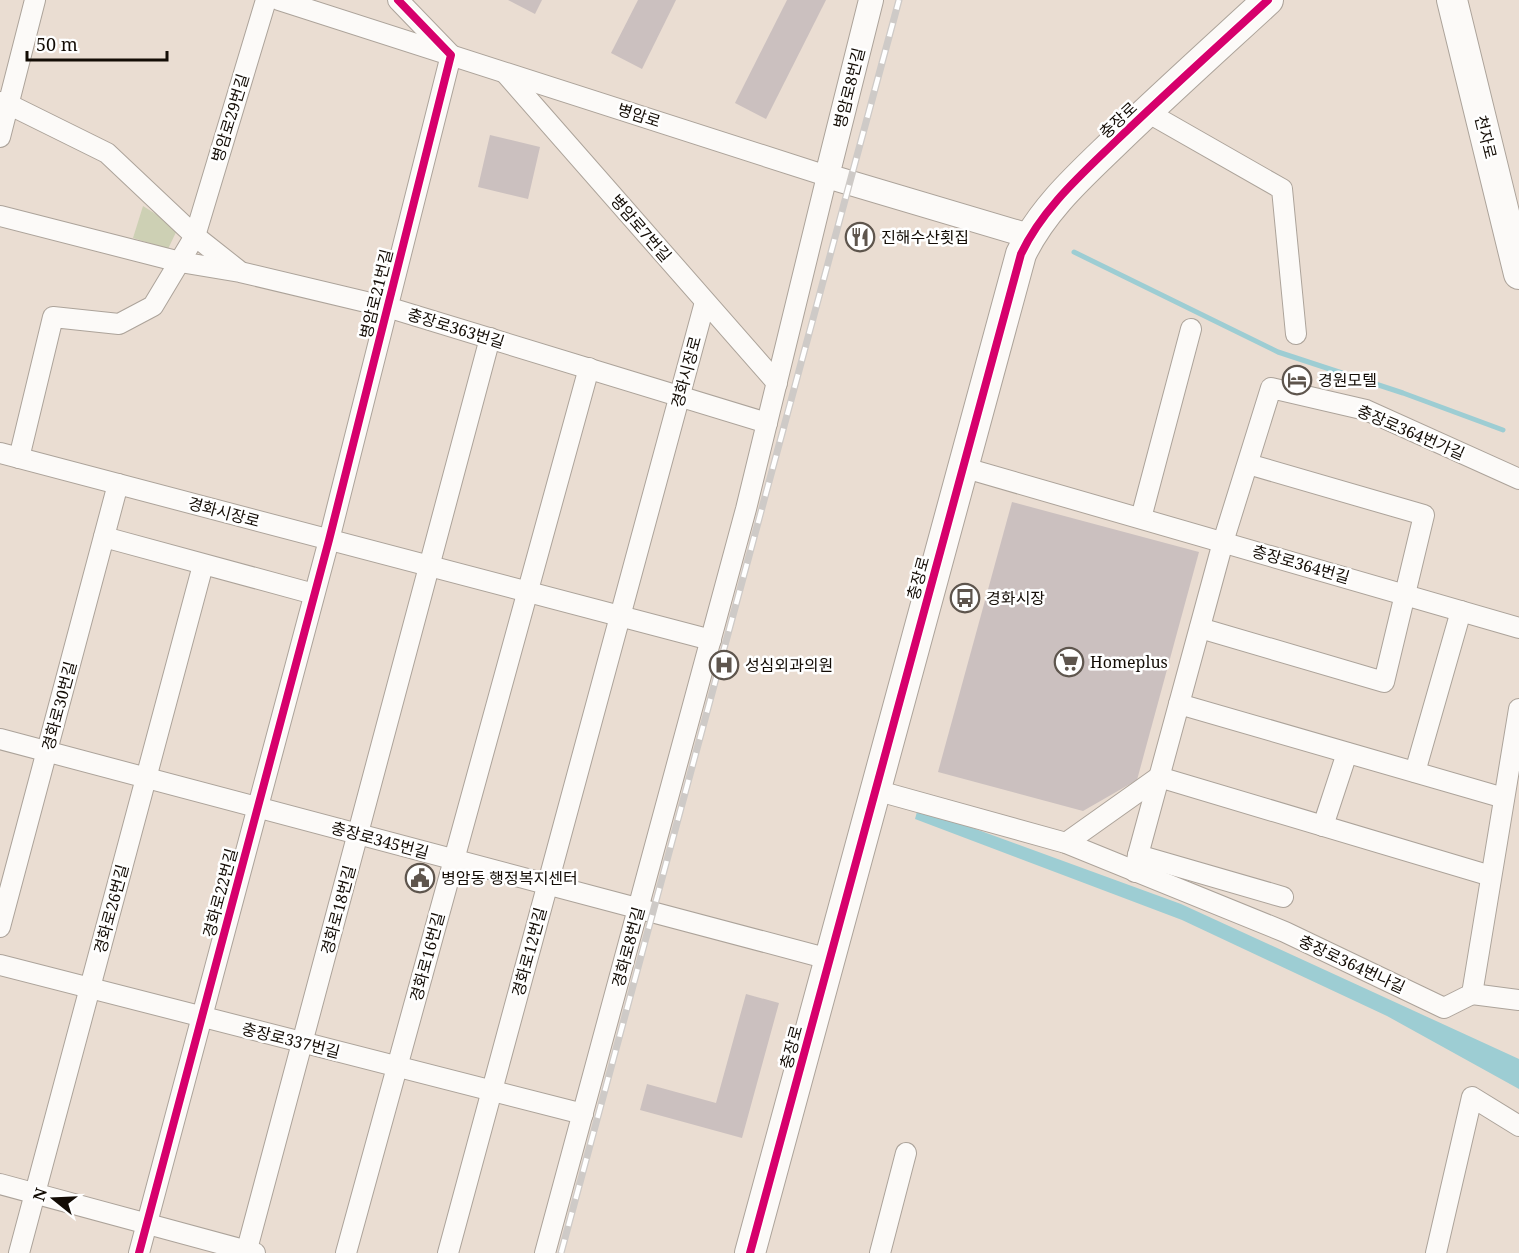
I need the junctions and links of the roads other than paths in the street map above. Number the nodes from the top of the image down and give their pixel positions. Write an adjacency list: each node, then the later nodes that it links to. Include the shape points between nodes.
1 (35, 0): 10 (street)
2 (266, 0): 15 (street, 병암로29번길)
3 (279, 0): 8 (street, 병암로)
4 (398, 0): 8 (street, 병암로)
5 (871, 0): 13 (street, 병암로8번길)
6 (1268, 0): 11 (main road, 충장로)
7 (1453, 3): 19 (main road, 천자로)
8 (451, 55): 9 (street, 병암로); 21 (street, 병암로21번길)
9 (505, 73): 13 (street, 병암로); 20 (street, 병암로7번길)
10 (4, 103): 12 (street); 15 (street, via 107,153)
11 (1147, 112): 16 (main road, 충장로, via 1077,178); 23 (street, via 1282,189)
12 (0, 136)
13 (827, 176): 16 (street); 26 (street)
14 (0, 216): 17 (street, 충장로363번길)
15 (195, 236): 17 (street); 18 (street)
16 (1029, 236): 32 (main road, 충장로, via 1011,283)
17 (180, 262): 18 (street, 충장로363번길); 30 (street, via 153,306 119,324 53,317)
18 (240, 272): 21 (street, 충장로363번길)
19 (1519, 274)
20 (705, 302): 26 (street, 병암로7번길); 27 (street, 경화시장로)
21 (387, 307): 24 (street, 충장로363번길); 37 (street, 병암로21번길)
22 (1191, 329): 35 (street)
23 (1296, 334)
24 (490, 338): 25 (street, 충장로363번길); 40 (street)
25 (589, 368): 27 (street, 충장로363번길); 41 (street)
26 (777, 383): 28 (street)
27 (680, 396): 28 (street, 충장로363번길); 45 (street, 경화시장로)
28 (767, 423): 48 (street)
29 (0, 453): 30 (street, 경화시장로)
30 (19, 458): 34 (street, 경화시장로)
31 (1248, 464): 33 (street, 충장로364번가길, via 1271,388 1366,410); 38 (street, 충장로364번가길); 43 (street, via 1424,515)
32 (962, 467): 35 (street, 충장로364번길); 57 (main road, 충장로)
33 (1519, 479)
34 (118, 484): 36 (street, 경화로30번길); 37 (street, 경화시장로)
35 (1141, 518): 38 (street, 충장로364번길)
36 (104, 537): 39 (street); 52 (street, 경화로30번길)
37 (329, 540): 40 (street, 경화시장로); 42 (street, 경화로22번길)
38 (1223, 542): 43 (street, 충장로364번길); 46 (street)
39 (203, 565): 42 (street); 56 (street, 경화로26번길)
40 (429, 566): 41 (street, 경화시장로); 61 (street, 경화로18번길)
41 (526, 592): 45 (street, 경화시장로); 63 (street, 경화로16번길)
42 (314, 594): 59 (street, 경화로22번길)
43 (1406, 594): 44 (street, 충장로364번길); 46 (street, via 1384,682)
44 (1461, 611): 47 (street, 충장로364번길); 54 (street)
45 (619, 616): 48 (street, 경화시장로); 66 (street, 경화로12번길)
46 (1200, 628): 49 (street)
47 (1519, 628)
48 (711, 640): 68 (street, 경화로8번길)
49 (1179, 704): 53 (street); 55 (street)
50 (1519, 709): 58 (street)
51 (0, 739): 52 (street, 충장로345번길)
52 (47, 752): 56 (street, 충장로345번길); 69 (street, 경화로30번길)
53 (1347, 753): 54 (street); 60 (street)
54 (1415, 772): 58 (street)
55 (1159, 777): 60 (street); 62 (street); 64 (street)
56 (146, 778): 59 (street, 충장로345번길); 72 (street, 경화로26번길)
57 (875, 790): 62 (street); 70 (main road, 충장로)
58 (1504, 798): 65 (street)
59 (257, 807): 61 (street, 충장로345번길); 75 (street, 경화로22번길)
60 (1323, 826): 65 (street)
61 (358, 834): 63 (street, 충장로345번길); 76 (street, 경화로18번길)
62 (1066, 843): 64 (street)
63 (453, 860): 66 (street, 충장로345번길); 77 (street, 경화로16번길)
64 (1136, 864): 67 (street); 73 (street, 충장로364번나길, via 1444,1008)
65 (1491, 876): 73 (street)
66 (547, 884): 68 (street, 충장로345번길); 78 (street, 경화로12번길)
67 (1283, 897)
68 (638, 908): 70 (street, 충장로345번길); 79 (street, 경화로8번길)
69 (0, 927)
70 (829, 959): 91 (main road, 충장로)
71 (0, 965): 72 (street, 충장로337번길)
72 (90, 988): 75 (street, 충장로337번길); 83 (street, 경화로26번길)
73 (1472, 994): 74 (street)
74 (1519, 1000)
75 (201, 1017): 76 (street, 충장로337번길); 84 (street, 경화로22번길)
76 (302, 1042): 77 (street, 충장로337번길); 85 (street, 경화로18번길)
77 (397, 1066): 78 (street, 충장로337번길); 88 (street, 경화로16번길)
78 (491, 1090): 79 (street, 충장로337번길); 89 (street, 경화로12번길)
79 (583, 1114): 90 (street, 경화로8번길)
80 (1519, 1126): 93 (street, via 1473,1097)
81 (906, 1153): 92 (street)
82 (0, 1184): 83 (street)
83 (35, 1193): 84 (street); 86 (street, 경화로26번길)
84 (146, 1224): 85 (street); 87 (street, 경화로22번길)
85 (249, 1252)
86 (19, 1253)
87 (139, 1253)
88 (346, 1253)
89 (448, 1253)
90 (545, 1253)
91 (750, 1253)
92 (880, 1253)
93 (1436, 1253)

